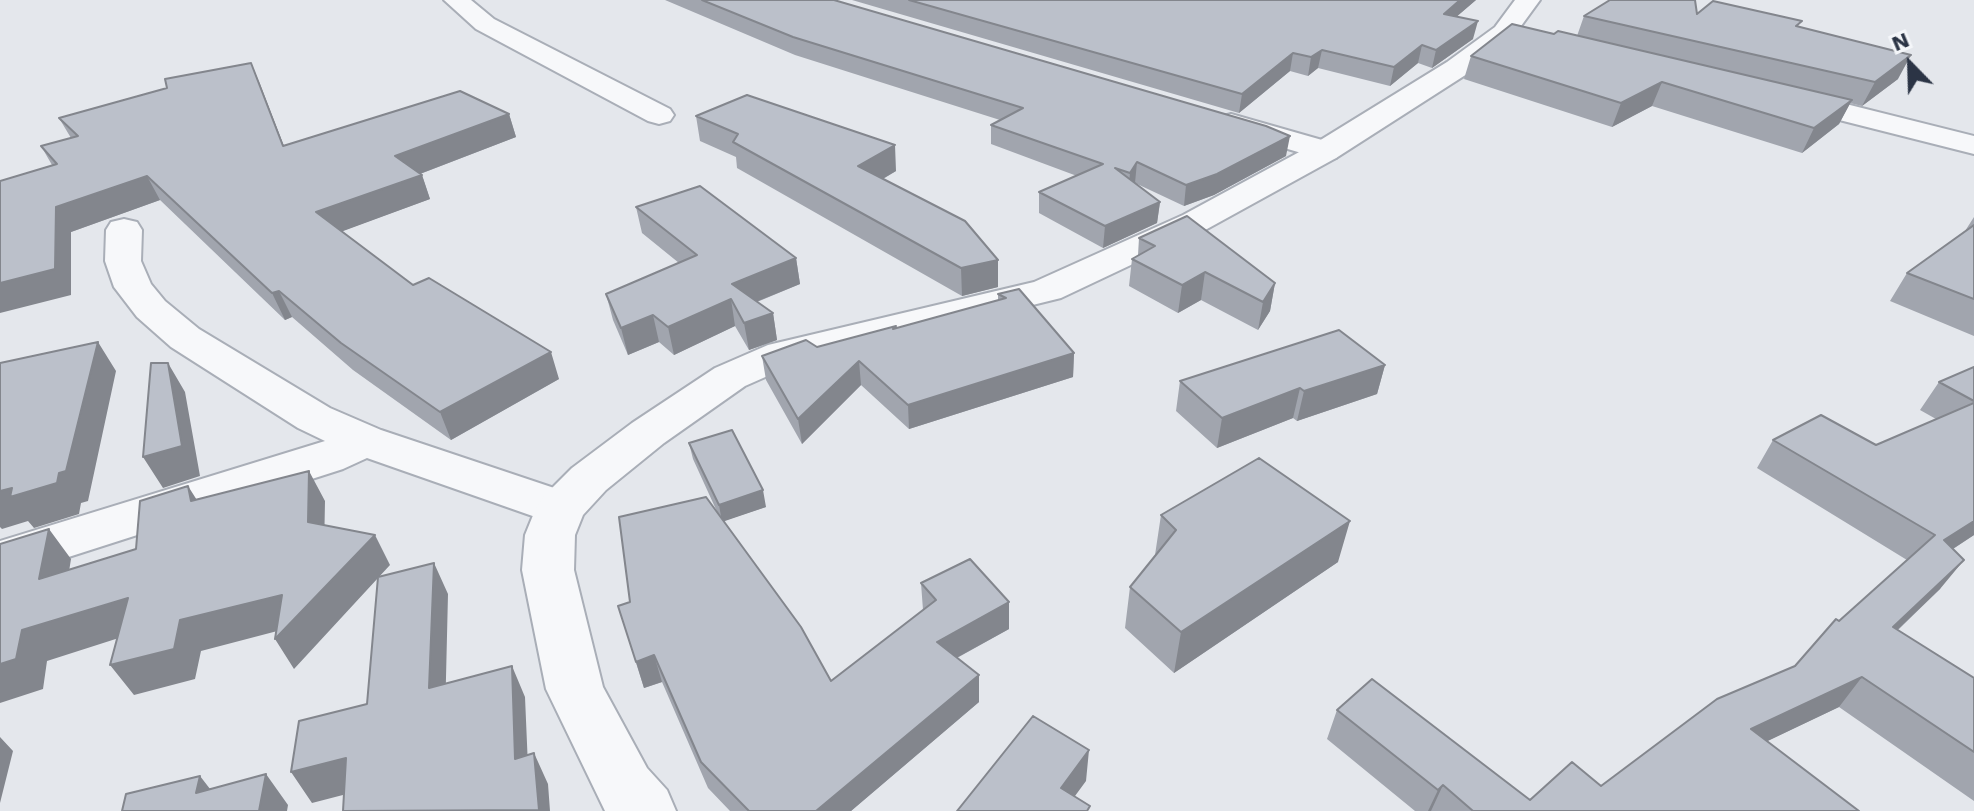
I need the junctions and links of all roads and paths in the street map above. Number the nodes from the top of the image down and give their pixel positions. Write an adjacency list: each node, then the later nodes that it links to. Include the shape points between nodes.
1 (456, 0): 4 (street, via 485,24)
2 (1526, 0): 7 (street, via 1520,35)
3 (1762, 93): 6 (street)
4 (659, 115)
5 (1205, 115): 7 (street)
6 (1974, 145)
7 (1325, 151): 10 (street, via 1195,222 1047,290 783,354 730,377 648,433)
8 (124, 230): 9 (street, via 123,261 133,287 151,309 185,338 275,394)
9 (365, 441): 10 (street); 11 (street, via 299,467)
10 (561, 508): 12 (street, via 550,535 548,570 575,689 625,788)
11 (0, 560)
12 (644, 811)

